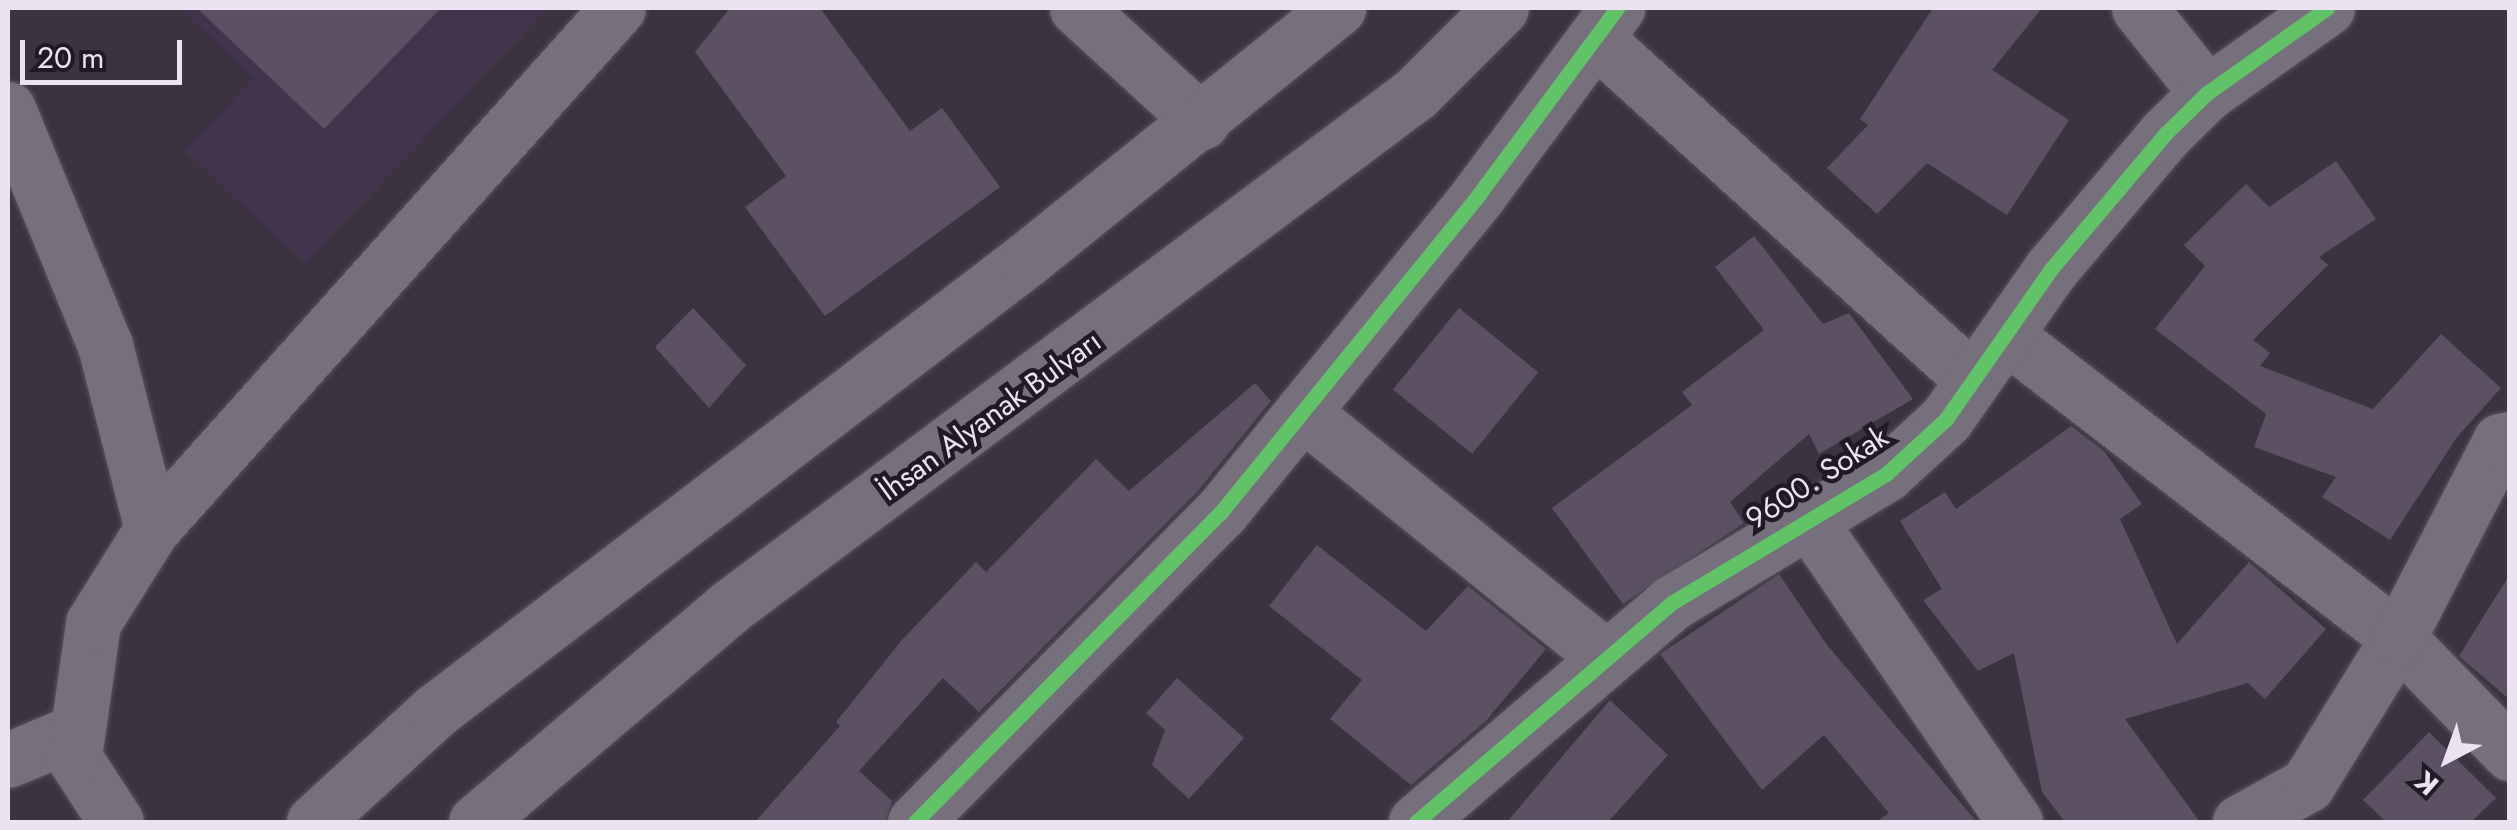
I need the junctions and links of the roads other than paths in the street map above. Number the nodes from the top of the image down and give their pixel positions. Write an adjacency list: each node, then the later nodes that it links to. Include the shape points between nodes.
1 (618, 8): 16 (street)
2 (1077, 8): 10 (street)
3 (1338, 8): 10 (main road)
4 (1501, 8): 24 (main road, İhsan Alyanak Bulvarı, via 1416,92 728,608)
5 (2139, 8): 8 (street)
6 (2326, 8): 8 (street, 9600. Sokak)
7 (1607, 24): 12 (street); 13 (street)
8 (2207, 93): 11 (street, 9600. Sokak, via 2051,270)
9 (8, 109): 16 (street, via 105,345)
10 (1202, 122): 23 (main road, via 435,712)
11 (2005, 335): 12 (street, 9600. Sokak); 17 (street)
12 (1973, 380): 15 (street, 9600. Sokak, via 1946,420 1886,474)
13 (1302, 412): 18 (street); 25 (street, via 1221,512)
14 (2510, 439): 17 (street, via 2500,442)
15 (1807, 518): 18 (street, 9600. Sokak, via 1673,602); 27 (street)
16 (152, 528): 19 (street, via 93,624)
17 (2398, 638): 20 (street); 28 (street, via 2307,785)
18 (1606, 656): 26 (street, 9600. Sokak)
19 (77, 731): 21 (street); 22 (street, via 74,756)
20 (2510, 753)
21 (8, 760)
22 (116, 822)
23 (314, 822)
24 (476, 822)
25 (916, 822)
26 (1416, 822)
27 (2015, 822)
28 (2240, 822)

